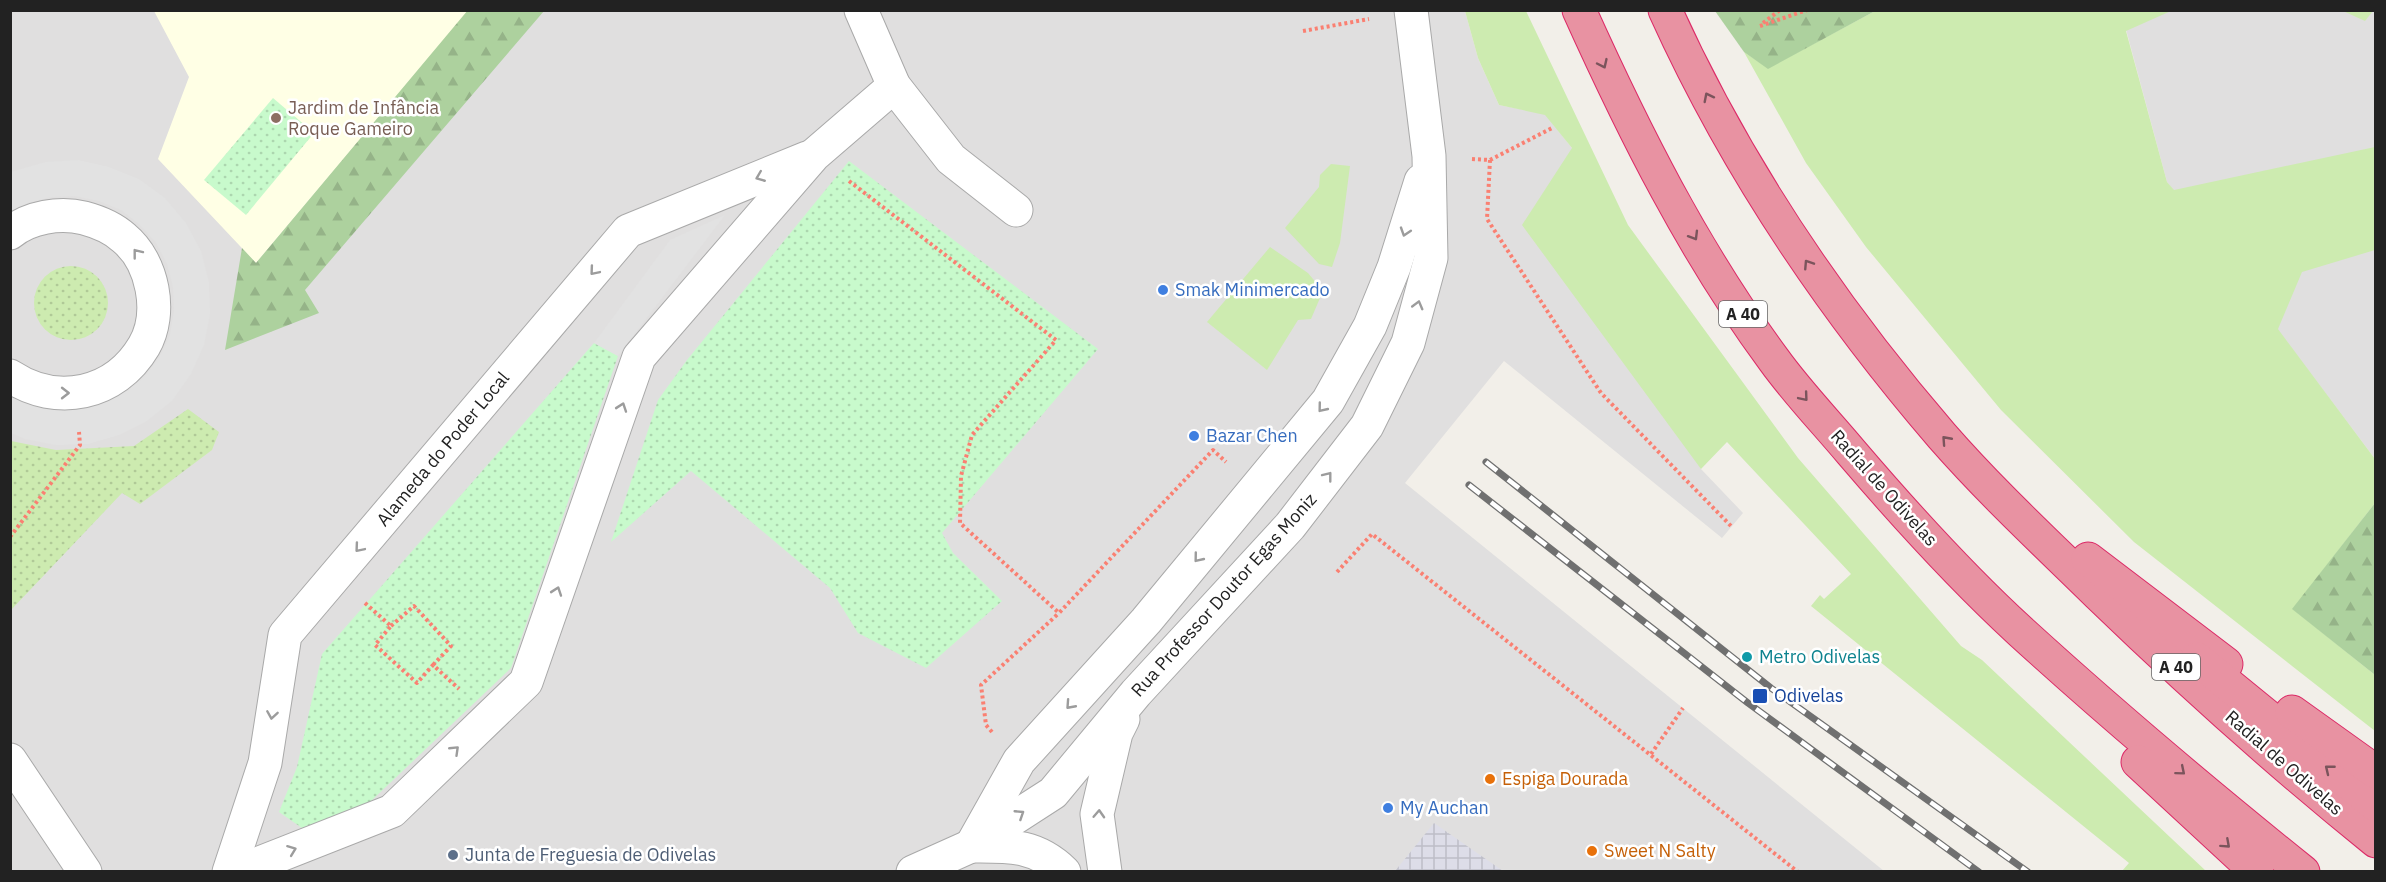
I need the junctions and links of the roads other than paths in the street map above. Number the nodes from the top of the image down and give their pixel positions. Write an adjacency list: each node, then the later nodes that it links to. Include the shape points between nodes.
1 (861, 10): 5 (street)
2 (1579, 10): 12 (highway, Radial de Odivelas / A 40, one-way to 12, via 1641,143 1708,259 1774,360 1912,522)
3 (1665, 10): 11 (highway, Radial de Odivelas / A 40, one-way to 3, via 1902,388 1817,279 1747,169)
4 (1411, 11): 7 (street, Rua Professor Doutor Egas Moniz)
5 (894, 86): 6 (street, Alameda do Poder Local); 8 (street, via 951,159)
6 (814, 155): 20 (street, Alameda do Poder Local, one-way to 20, via 628,231 285,635 264,764); 21 (street, Alameda do Poder Local, one-way to 6, via 392,811 526,682 639,357)
7 (1429, 156): 13 (street, Rua Professor Doutor Egas Moniz, one-way to 7, via 1290,526 1367,426 1408,343 1431,258); 18 (street, Rua Professor Doutor Egas Moniz, one-way to 18, via 1394,267 1370,326 1328,401 1146,621 1019,761)
8 (1016, 210)
9 (10, 233): 10 (street, one-way to 9, via 25,386 50,393 77,393 104,385 128,368 145,345 153,317 153,288 143,261 125,238 101,222 73,215 44,217)
10 (10, 376)
11 (1986, 483): 15 (highway); 16 (highway, one-way to 11); 17 (highway, Radial de Odivelas / A 40, via 2185,676)
12 (1966, 577): 25 (highway, one-way to 25, via 2013,637 2067,695); 26 (highway, Radial de Odivelas / A 40, one-way to 26, via 2018,630 2112,713)
13 (1136, 693): 18 (street, Rua Professor Doutor Egas Moniz, one-way to 13, via 1053,793); 24 (street, one-way to 13, via 1097,814 1116,733)
14 (10, 759): 19 (street)
15 (2376, 772)
16 (2376, 805)
17 (2376, 841)
18 (968, 863): 22 (street, Rua Professor Doutor Egas Moniz); 23 (street, via 1021,847 1052,859)
19 (85, 872)
20 (229, 872)
21 (237, 872)
22 (912, 872)
23 (1064, 872)
24 (1105, 872)
25 (2257, 872)
26 (2303, 872)

